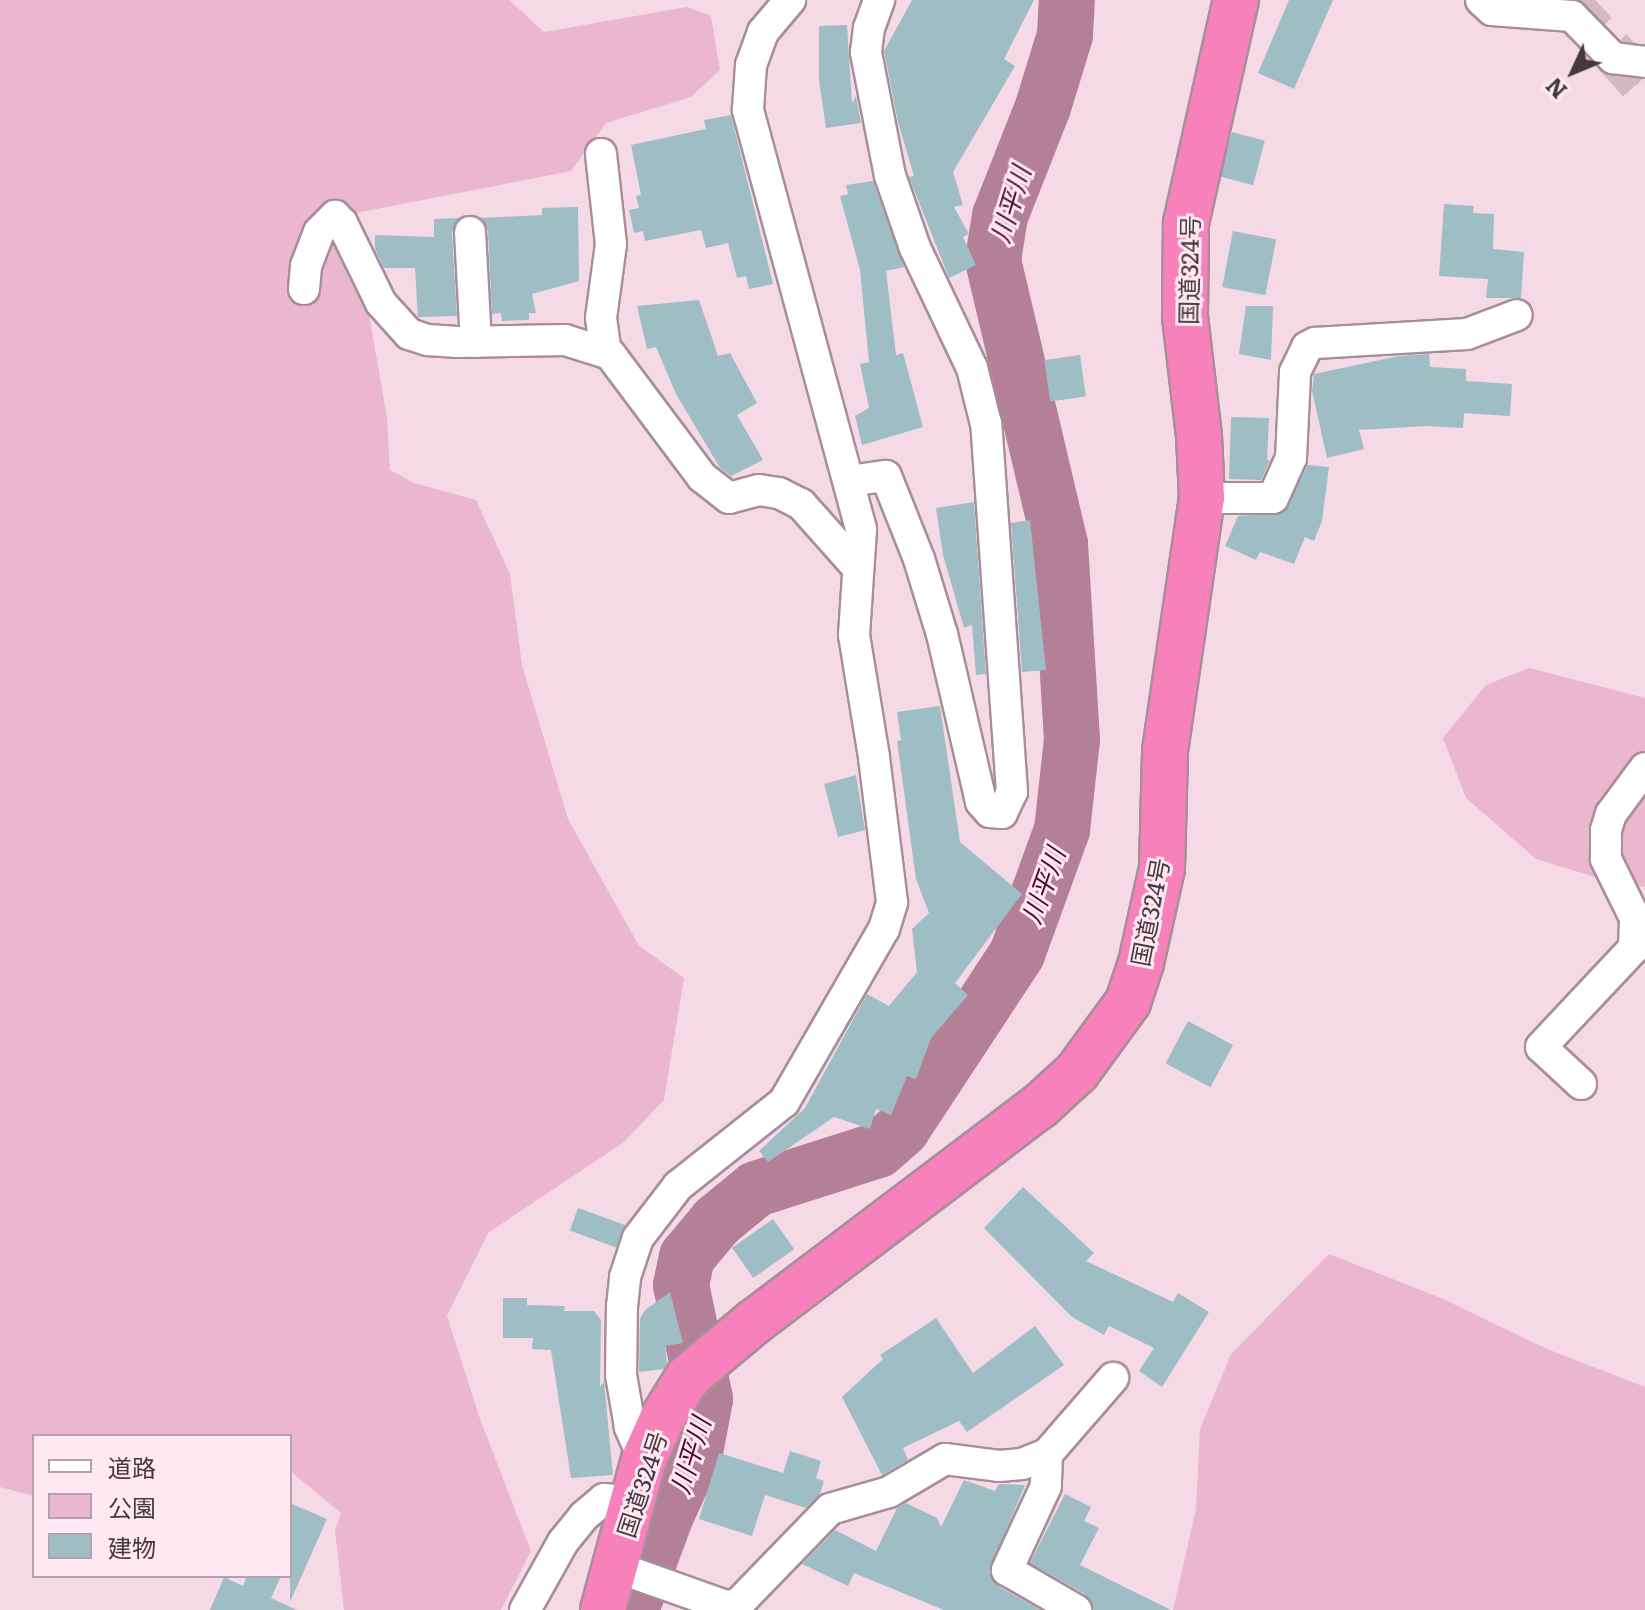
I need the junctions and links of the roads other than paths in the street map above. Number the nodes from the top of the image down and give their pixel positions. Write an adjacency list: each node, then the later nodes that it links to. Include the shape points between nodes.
1 (790, 0): 12 (street, via 763,32 751,65 748,109)
2 (879, 0): 12 (street, via 866,52 890,176 915,248 972,368 986,424 1012,792 1002,813 990,812 981,802 942,634 886,476)
3 (1236, 0): 13 (highway, 国道324号, via 1186,223 1185,316)
4 (1481, 0): 5 (street, via 1492,10 1572,16 1613,58)
5 (1645, 62)
6 (601, 154): 11 (street, via 611,244 601,318)
7 (470, 232): 10 (street)
8 (304, 289): 10 (street, via 319,232 335,216 381,303 400,327 428,340)
9 (1517, 315): 13 (street, via 1467,334 1307,347 1295,372 1291,458 1273,498)
10 (476, 342): 11 (street, via 565,340)
11 (606, 353): 14 (street, via 702,477 729,498 759,490 801,504)
12 (849, 481): 14 (street, via 861,529)
13 (1202, 498): 19 (highway, 国道324号, via 1165,751 1162,868 1128,1002 1077,1072 1040,1106 688,1377)
14 (858, 568): 19 (street, via 854,635 892,902 884,929 784,1102 678,1186 638,1238 625,1277 621,1375 630,1427)
15 (1645, 768): 16 (street, via 1611,814 1606,830 1606,859 1635,918 1634,948 1541,1047)
16 (1581, 1084)
17 (1113, 1378): 18 (street)
18 (1047, 1454): 21 (street, via 999,1466 945,1459 889,1492 830,1509 738,1604 726,1606); 24 (street, via 1046,1486 1007,1570)
19 (644, 1459): 20 (highway, 国道324号)
20 (632, 1502): 21 (highway, 国道324号); 22 (street, via 604,1499 584,1516)
21 (616, 1567): 23 (highway, 国道324号)
22 (525, 1610)
23 (603, 1610)
24 (1076, 1610)

